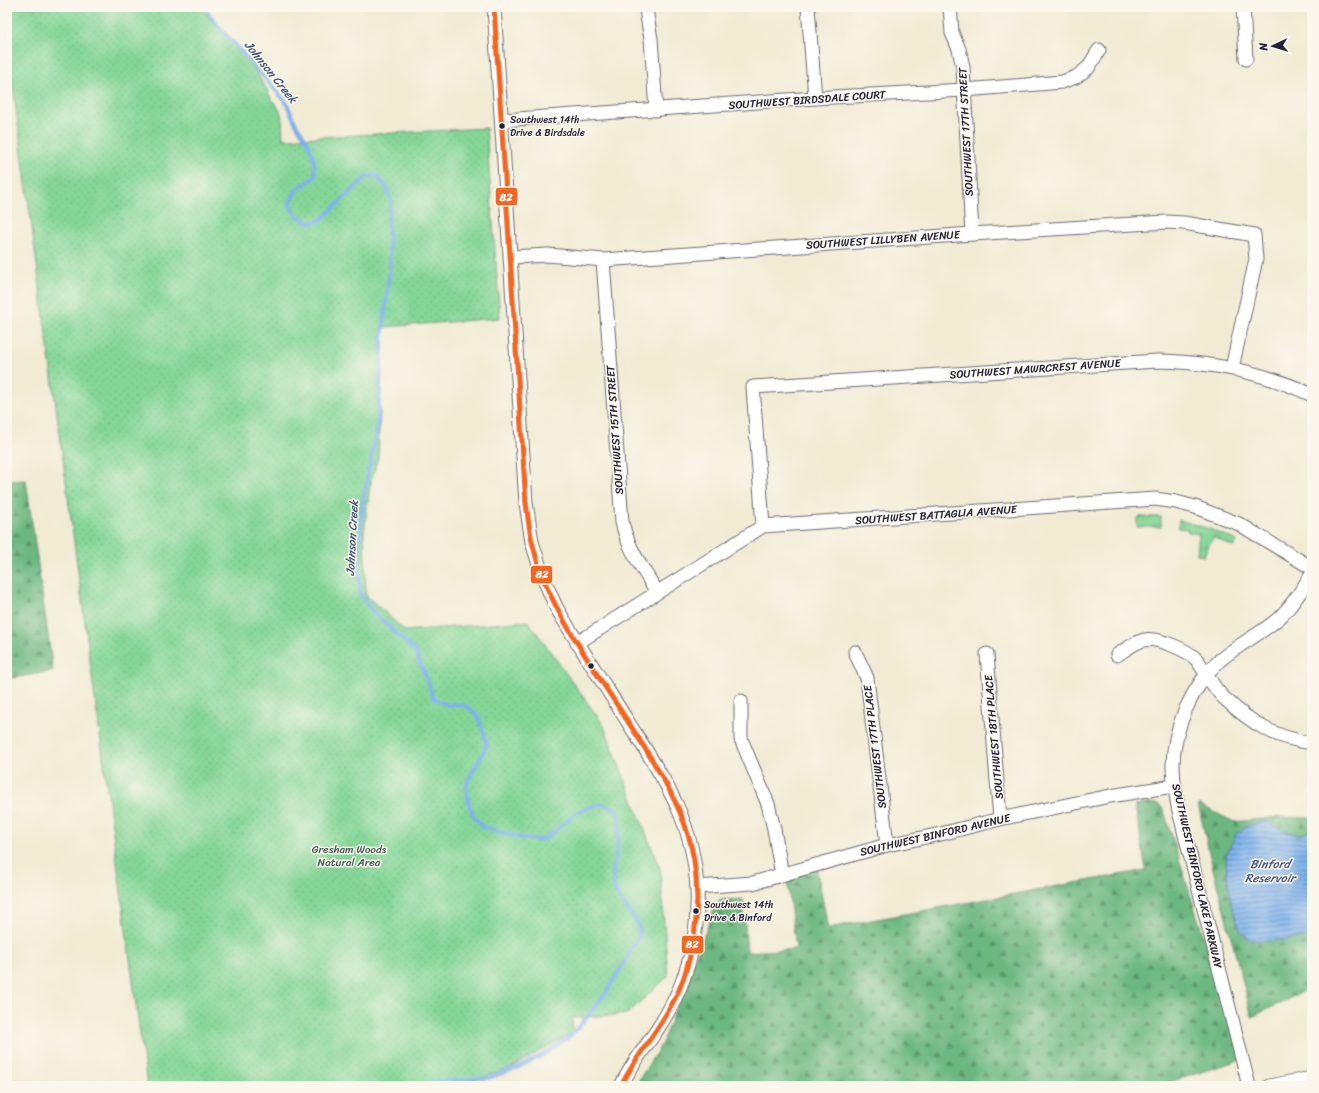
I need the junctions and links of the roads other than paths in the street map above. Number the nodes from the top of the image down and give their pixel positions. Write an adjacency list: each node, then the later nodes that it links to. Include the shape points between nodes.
1 (494, 7): 11 (street)
2 (808, 7): 9 (street)
3 (950, 7): 8 (street, SOUTHWEST 17TH STREET, via 952,33 960,49)
4 (1243, 7): 7 (street)
5 (646, 10): 10 (street, via 651,39)
6 (1098, 50): 8 (street, SOUTHWEST BIRDSDALE COURT, via 1088,68 1076,77 1062,82)
7 (1246, 59)
8 (964, 90): 9 (street, SOUTHWEST BIRDSDALE COURT); 12 (street, SOUTHWEST 17TH STREET)
9 (815, 98): 10 (street, SOUTHWEST BIRDSDALE COURT)
10 (656, 110): 11 (street, SOUTHWEST BIRDSDALE COURT)
11 (502, 120): 13 (street)
12 (972, 234): 14 (street, SOUTHWEST LILLYBEN AVENUE); 15 (street, SOUTHWEST LILLYBEN AVENUE, via 1166,222 1254,235 1256,259)
13 (511, 257): 14 (street, SOUTHWEST LILLYBEN AVENUE, via 548,255); 21 (street, via 526,503 532,542 548,591)
14 (603, 260): 20 (street, SOUTHWEST 15TH STREET, via 622,522 630,548)
15 (1232, 368): 16 (street, SOUTHWEST MAWRCREST AVENUE, via 1271,379); 17 (street, SOUTHWEST MAWRCREST AVENUE, via 1180,361 1157,361 753,387)
16 (1312, 395)
17 (763, 526): 18 (street, SOUTHWEST BATTAGLIA AVENUE, via 1155,499 1176,502 1239,524); 20 (street, SOUTHWEST BATTAGLIA AVENUE)
18 (1312, 568)
19 (1312, 574): 25 (street, SOUTHWEST BINFORD LAKE PARKWAY, via 1280,617 1220,661)
20 (658, 592): 21 (street, SOUTHWEST BATTAGLIA AVENUE)
21 (577, 643): 32 (street, via 678,807 690,844)
22 (855, 652): 30 (street, SOUTHWEST 17TH PLACE, via 867,678)
23 (987, 654): 29 (street, SOUTHWEST 18TH PLACE)
24 (1117, 655): 25 (street, via 1142,640 1164,642 1195,658)
25 (1207, 675): 27 (street, via 1222,697 1251,720 1277,735); 28 (street, SOUTHWEST BINFORD LAKE PARKWAY, via 1183,714 1174,751)
26 (741, 701): 31 (street, via 740,739 768,804)
27 (1312, 743)
28 (1174, 786): 29 (street, SOUTHWEST BINFORD AVENUE, via 1110,796); 35 (street, SOUTHWEST BINFORD LAKE PARKWAY)
29 (1000, 819): 30 (street, SOUTHWEST BINFORD AVENUE)
30 (886, 845): 31 (street, SOUTHWEST BINFORD AVENUE)
31 (782, 875): 32 (street, SOUTHWEST BINFORD AVENUE, via 752,883)
32 (697, 887): 34 (street, via 695,933 685,976 666,1016)
33 (1312, 1078): 36 (street)
34 (621, 1086)
35 (1249, 1086)
36 (1269, 1086)

